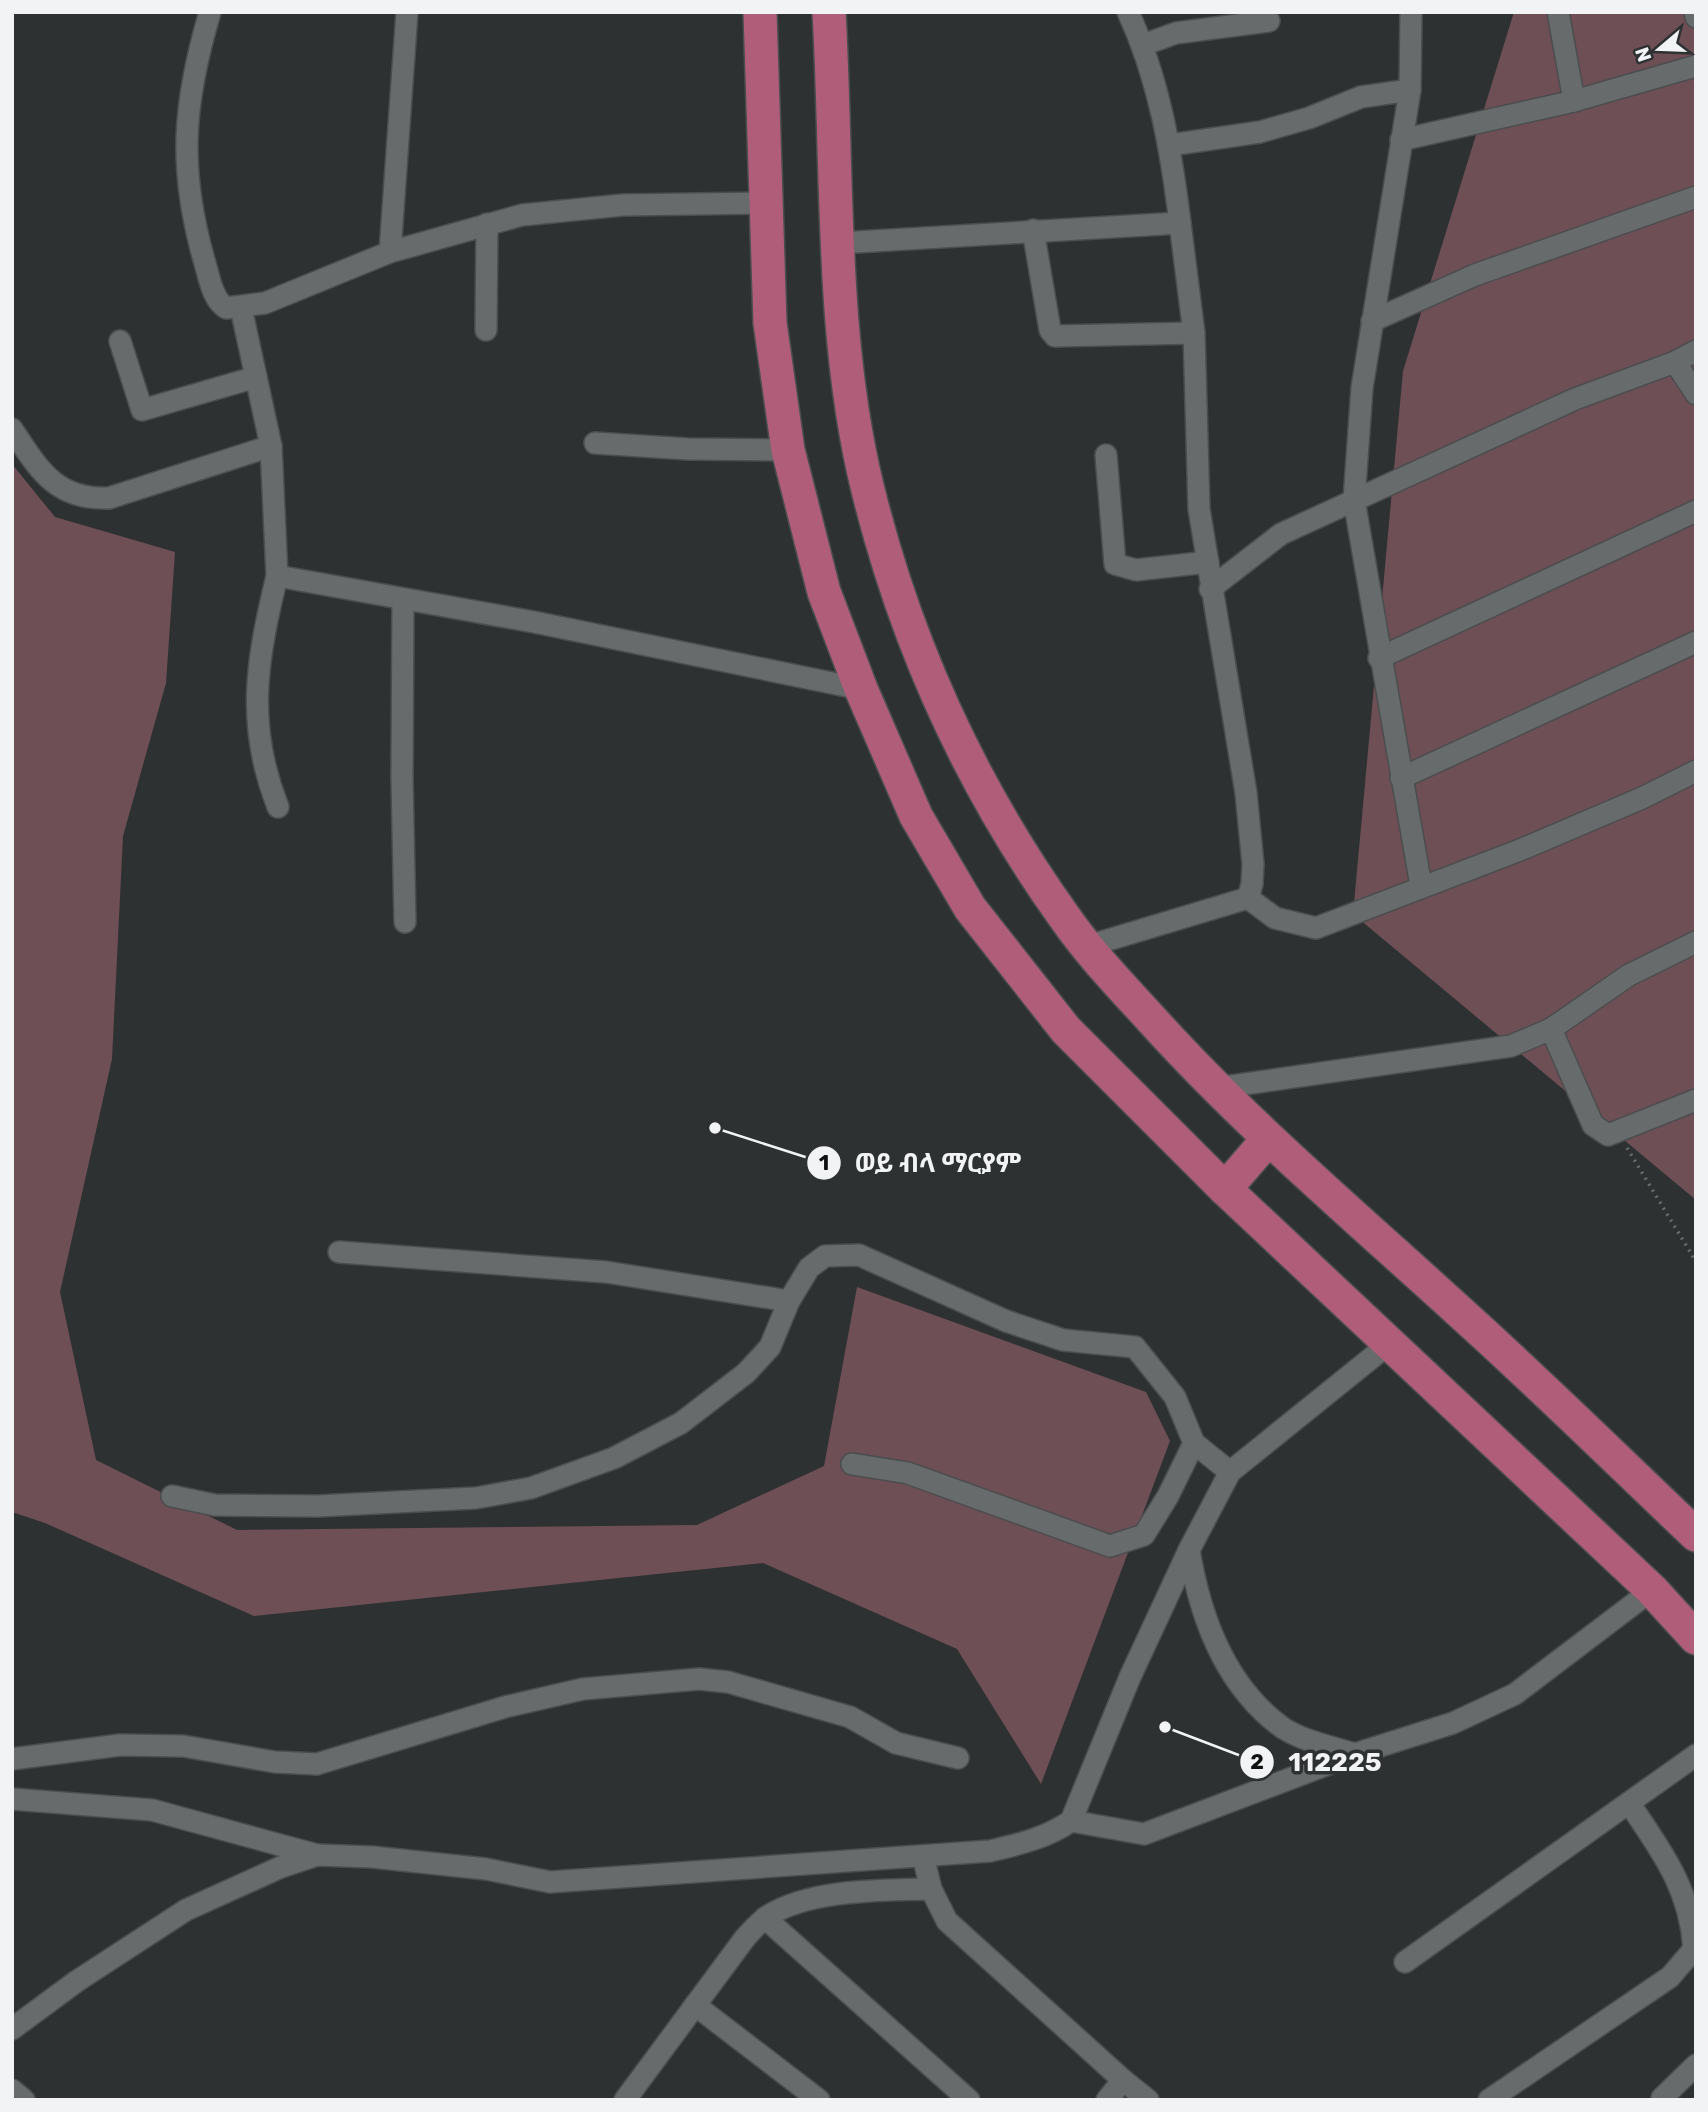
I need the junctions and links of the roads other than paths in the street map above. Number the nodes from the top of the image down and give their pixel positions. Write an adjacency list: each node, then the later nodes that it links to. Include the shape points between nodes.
1 (210, 12): 22 (street, via 194,65 185,130 188,193 219,303)
2 (407, 12): 21 (street)
3 (760, 12): 16 (main road)
4 (829, 12): 20 (main road)
5 (1128, 12): 9 (street)
6 (1411, 12): 11 (street)
7 (1558, 12): 12 (street)
8 (1269, 22): 9 (street, via 1176,33)
9 (1143, 45): 14 (street)
10 (1696, 66): 12 (street)
11 (1410, 90): 13 (street); 14 (street, via 1361,97 1260,132)
12 (1574, 101): 13 (street)
13 (1401, 140): 23 (street)
14 (1170, 145): 17 (street)
15 (1696, 197): 23 (street, via 1475,275)
16 (766, 203): 18 (street, via 623,205 522,215); 34 (main road, via 770,323)
17 (1180, 223): 19 (street); 25 (street)
18 (487, 224): 21 (street); 24 (street)
19 (1032, 230): 20 (street); 25 (street, via 1050,330 1055,336)
20 (839, 243): 52 (main road, via 850,402 896,593 933,690 997,817)
21 (390, 252): 22 (street, via 265,303)
22 (240, 308): 29 (street)
23 (1373, 321): 36 (street, via 1362,388)
24 (486, 330)
25 (1194, 333): 38 (street, via 1199,509)
26 (120, 341): 29 (street, via 142,410)
27 (1696, 351): 28 (street)
28 (1675, 362): 30 (street); 36 (street, via 1575,399)
29 (256, 377): 33 (street)
30 (1696, 394)
31 (12, 429): 33 (street, via 34,463 67,494 86,499 108,498)
32 (595, 443): 34 (street)
33 (271, 446): 39 (street)
34 (788, 450): 44 (main road, via 824,592)
35 (1106, 454): 38 (street, via 1115,565 1136,570)
36 (1354, 500): 40 (street, via 1281,534); 43 (street)
37 (1696, 511): 43 (street)
38 (1208, 562): 40 (street)
39 (277, 576): 41 (street); 47 (street, via 259,649 257,706 266,775)
40 (1210, 589): 49 (street, via 1246,793 1252,864)
41 (403, 599): 44 (street); 50 (street)
42 (1696, 642): 46 (street)
43 (1379, 658): 46 (street)
44 (861, 690): 57 (main road, via 916,816 970,908 1066,1030)
45 (1696, 771): 48 (street, via 1520,850)
46 (1401, 778): 48 (street)
47 (278, 807)
48 (1421, 886): 49 (street, via 1317,928 1275,918)
49 (1248, 898): 52 (street)
50 (405, 922)
51 (1696, 942): 53 (street, via 1629,975)
52 (1088, 946): 54 (main road)
53 (1551, 1028): 54 (street, via 1511,1046); 55 (street, via 1593,1125 1608,1135)
54 (1217, 1088): 56 (main road)
55 (1696, 1100)
56 (1268, 1139): 57 (main road); 65 (main road, via 1464,1315)
57 (1225, 1189): 60 (main road)
58 (339, 1252): 59 (street, via 606,1272)
59 (789, 1301): 61 (street, via 809,1268 825,1256 859,1255 1017,1325 1063,1340 1135,1347 1175,1397); 64 (street, via 770,1347 746,1373 681,1423 614,1458 531,1488 475,1497 317,1506 215,1505)
60 (1390, 1343): 63 (street); 67 (main road)
61 (1194, 1443): 62 (street, via 1144,1535 1110,1546 908,1473); 63 (street)
62 (852, 1464)
63 (1230, 1472): 66 (street)
64 (172, 1496)
65 (1696, 1535)
66 (1189, 1550): 69 (street, via 1195,1590 1220,1655 1251,1697 1284,1729); 75 (street)
67 (1652, 1590): 68 (main road); 69 (street, via 1515,1694 1453,1723)
68 (1696, 1638)
69 (1355, 1754): 75 (street, via 1144,1834)
70 (1696, 1755): 74 (street)
71 (958, 1758): 72 (street, via 896,1743 850,1717 728,1682 699,1679 583,1689 505,1707 317,1764 170,1746 120,1745)
72 (12, 1759)
73 (12, 1799): 76 (street, via 152,1810)
74 (1629, 1803): 80 (street); 93 (street, via 1686,1895 1695,1949 1670,1978)
75 (1071, 1821): 77 (street, via 1026,1843)
76 (317, 1855): 77 (street, via 486,1869 550,1882); 82 (street, via 186,1910)
77 (923, 1856): 78 (street)
78 (931, 1889): 79 (street, via 862,1891 793,1905); 84 (street, via 947,1921)
79 (765, 1918): 81 (street); 90 (street)
80 (1405, 1962)
81 (695, 2005): 88 (street); 89 (street)
82 (12, 2029)
83 (1696, 2065): 86 (street)
84 (1124, 2080): 91 (street); 92 (street)
85 (12, 2090): 87 (street)
86 (1659, 2099)
87 (24, 2100)
88 (625, 2100)
89 (819, 2100)
90 (969, 2100)
91 (1107, 2100)
92 (1148, 2100)
93 (1489, 2100)

